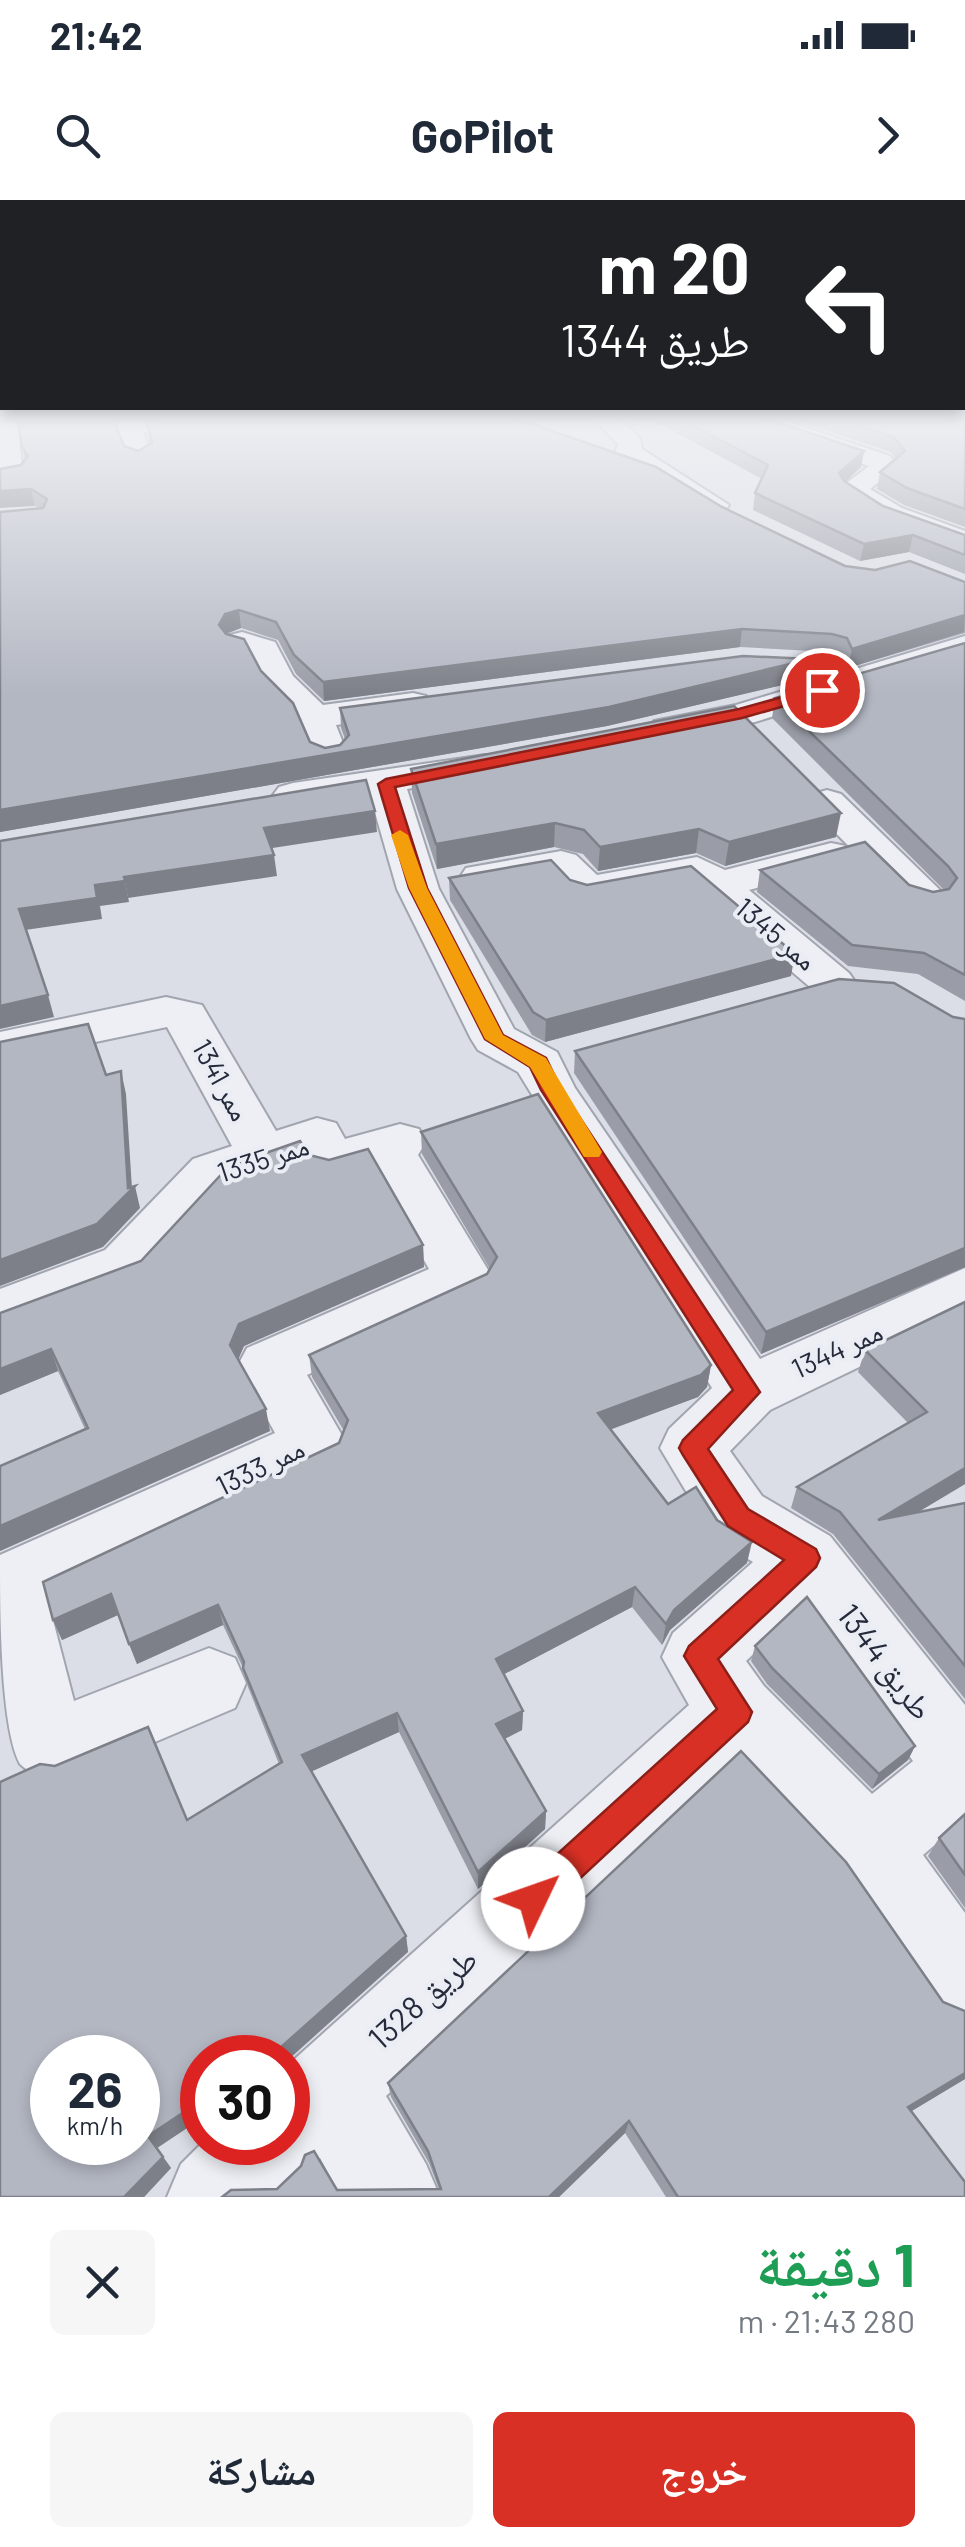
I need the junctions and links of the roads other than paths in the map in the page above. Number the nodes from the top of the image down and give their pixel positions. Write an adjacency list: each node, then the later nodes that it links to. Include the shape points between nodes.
1 (722, 509): 3 (street)
2 (881, 509): 4 (street)
3 (732, 515)
4 (965, 541)
5 (965, 621): 10 (street)
6 (242, 642): 12 (street, via 263,649 278,681)
7 (948, 652): 9 (street); 10 (street)
8 (793, 664): 10 (street)
9 (965, 676)
10 (825, 678): 13 (street, via 754,727)
11 (450, 699): 12 (street)
12 (315, 717): 16 (street)
13 (627, 737)
14 (512, 761): 16 (street)
15 (805, 780): 18 (street)
16 (364, 786): 17 (street); 20 (street)
17 (266, 800)
18 (868, 845): 19 (street); 21 (street)
19 (718, 885): 20 (street, via 697,870 587,890 555,864); 23 (street, ممر 1345, via 852,986)
20 (418, 888): 26 (street, via 496,1039)
21 (925, 899)
22 (128, 984): 24 (street)
23 (778, 998)
24 (0, 1014)
25 (0, 1047): 30 (street, ممر 1341, via 166,1012 185,1015)
26 (555, 1069): 27 (street); 33 (street)
27 (496, 1108)
28 (441, 1128): 29 (street, ممر 1335)
29 (386, 1146): 30 (street, ممر 1335, via 332,1161 317,1136); 36 (street, ممر 1333, via 464,1278 269,1365 315,1444)
30 (262, 1154): 32 (street, ممر 1335, via 212,1172 125,1265)
31 (965, 1290): 33 (street, ممر 1344)
32 (0, 1313)
33 (748, 1392): 34 (street, ممر 1344, via 692,1448)
34 (738, 1518): 35 (street, طريق 1344)
35 (806, 1558): 38 (street, via 699,1656); 39 (street, طريق 1344)
36 (6, 1590): 37 (street, ممر 1333, via 44,1735 52,1742)
37 (209, 1683)
38 (737, 1712): 40 (street); 42 (street, طريق 1328)
39 (965, 1768): 40 (street, طريق 1344)
40 (869, 1848): 41 (street)
41 (965, 1985)
42 (310, 2105)
43 (310, 2130): 46 (street)
44 (247, 2165): 45 (street, طريق 1328)
45 (214, 2197)
46 (392, 2197)

